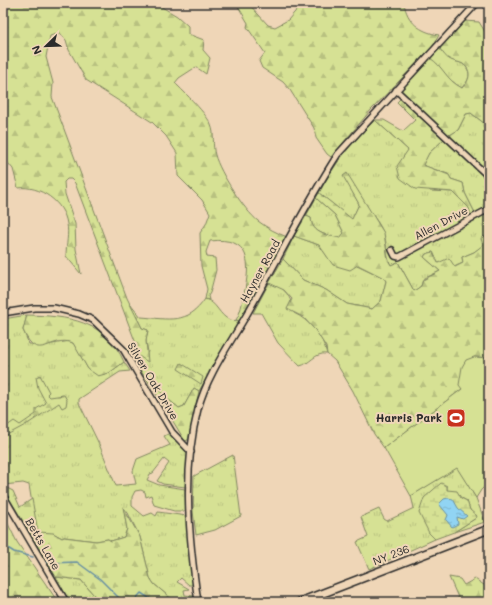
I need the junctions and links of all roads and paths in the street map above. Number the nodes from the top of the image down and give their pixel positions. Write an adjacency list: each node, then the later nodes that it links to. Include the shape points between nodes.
1 (476, 3): 2 (street, Hayner Road)
2 (396, 90): 3 (street); 7 (street, Hayner Road, via 338,154 324,175 283,252 209,379 198,409)
3 (489, 177)
4 (489, 209): 5 (street, Allen Drive, via 402,256 396,257)
5 (392, 250)
6 (3, 313): 7 (street, Silver Oak Drive, via 54,308 93,320 123,349 172,432)
7 (191, 452): 11 (street, Hayner Road, via 190,520)
8 (3, 495): 10 (street, Betts Lane)
9 (489, 529): 12 (main road, NY 236 / NY 236)
10 (66, 602)
11 (198, 602)
12 (300, 602)

